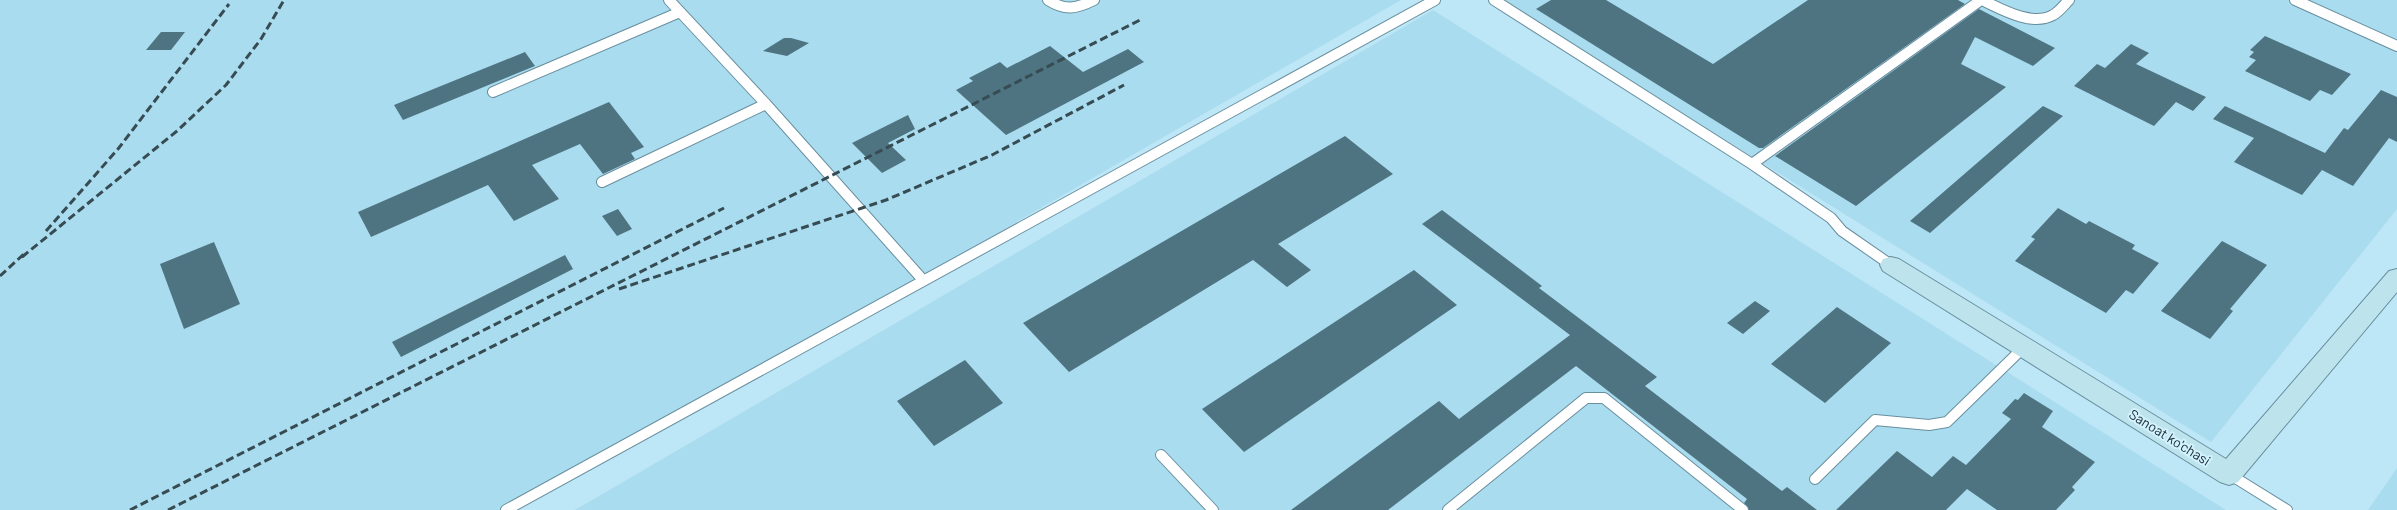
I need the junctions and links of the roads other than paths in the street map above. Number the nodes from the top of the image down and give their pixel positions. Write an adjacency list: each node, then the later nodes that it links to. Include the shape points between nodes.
1 (669, 0): 9 (lane)
2 (1048, 0): 3 (lane, via 1061,9 1075,9)
3 (1094, 0)
4 (1435, 0): 17 (lane)
5 (1494, 0): 13 (lane)
6 (1982, 0): 7 (lane, via 2018,15 2041,18 2052,15); 13 (lane)
7 (2069, 0)
8 (2295, 0): 10 (lane)
9 (680, 12): 11 (lane); 12 (lane)
10 (2397, 46)
11 (493, 92)
12 (766, 104): 14 (lane); 17 (lane)
13 (1752, 164): 15 (lane, via 1831,218 1842,232)
14 (602, 182)
15 (1891, 265): 18 (street, Sanoat ko'chasi)
16 (2397, 277): 20 (street)
17 (923, 280): 22 (lane)
18 (2024, 347): 20 (street, Sanoat ko'chasi); 21 (lane, via 1947,422 1933,427 1888,419 1875,420)
19 (1161, 455): 23 (lane)
20 (2229, 474): 26 (lane)
21 (1815, 479)
22 (506, 510)
23 (1213, 510)
24 (1448, 510): 25 (lane, via 1586,398 1604,398)
25 (1743, 510)
26 (2287, 510)

